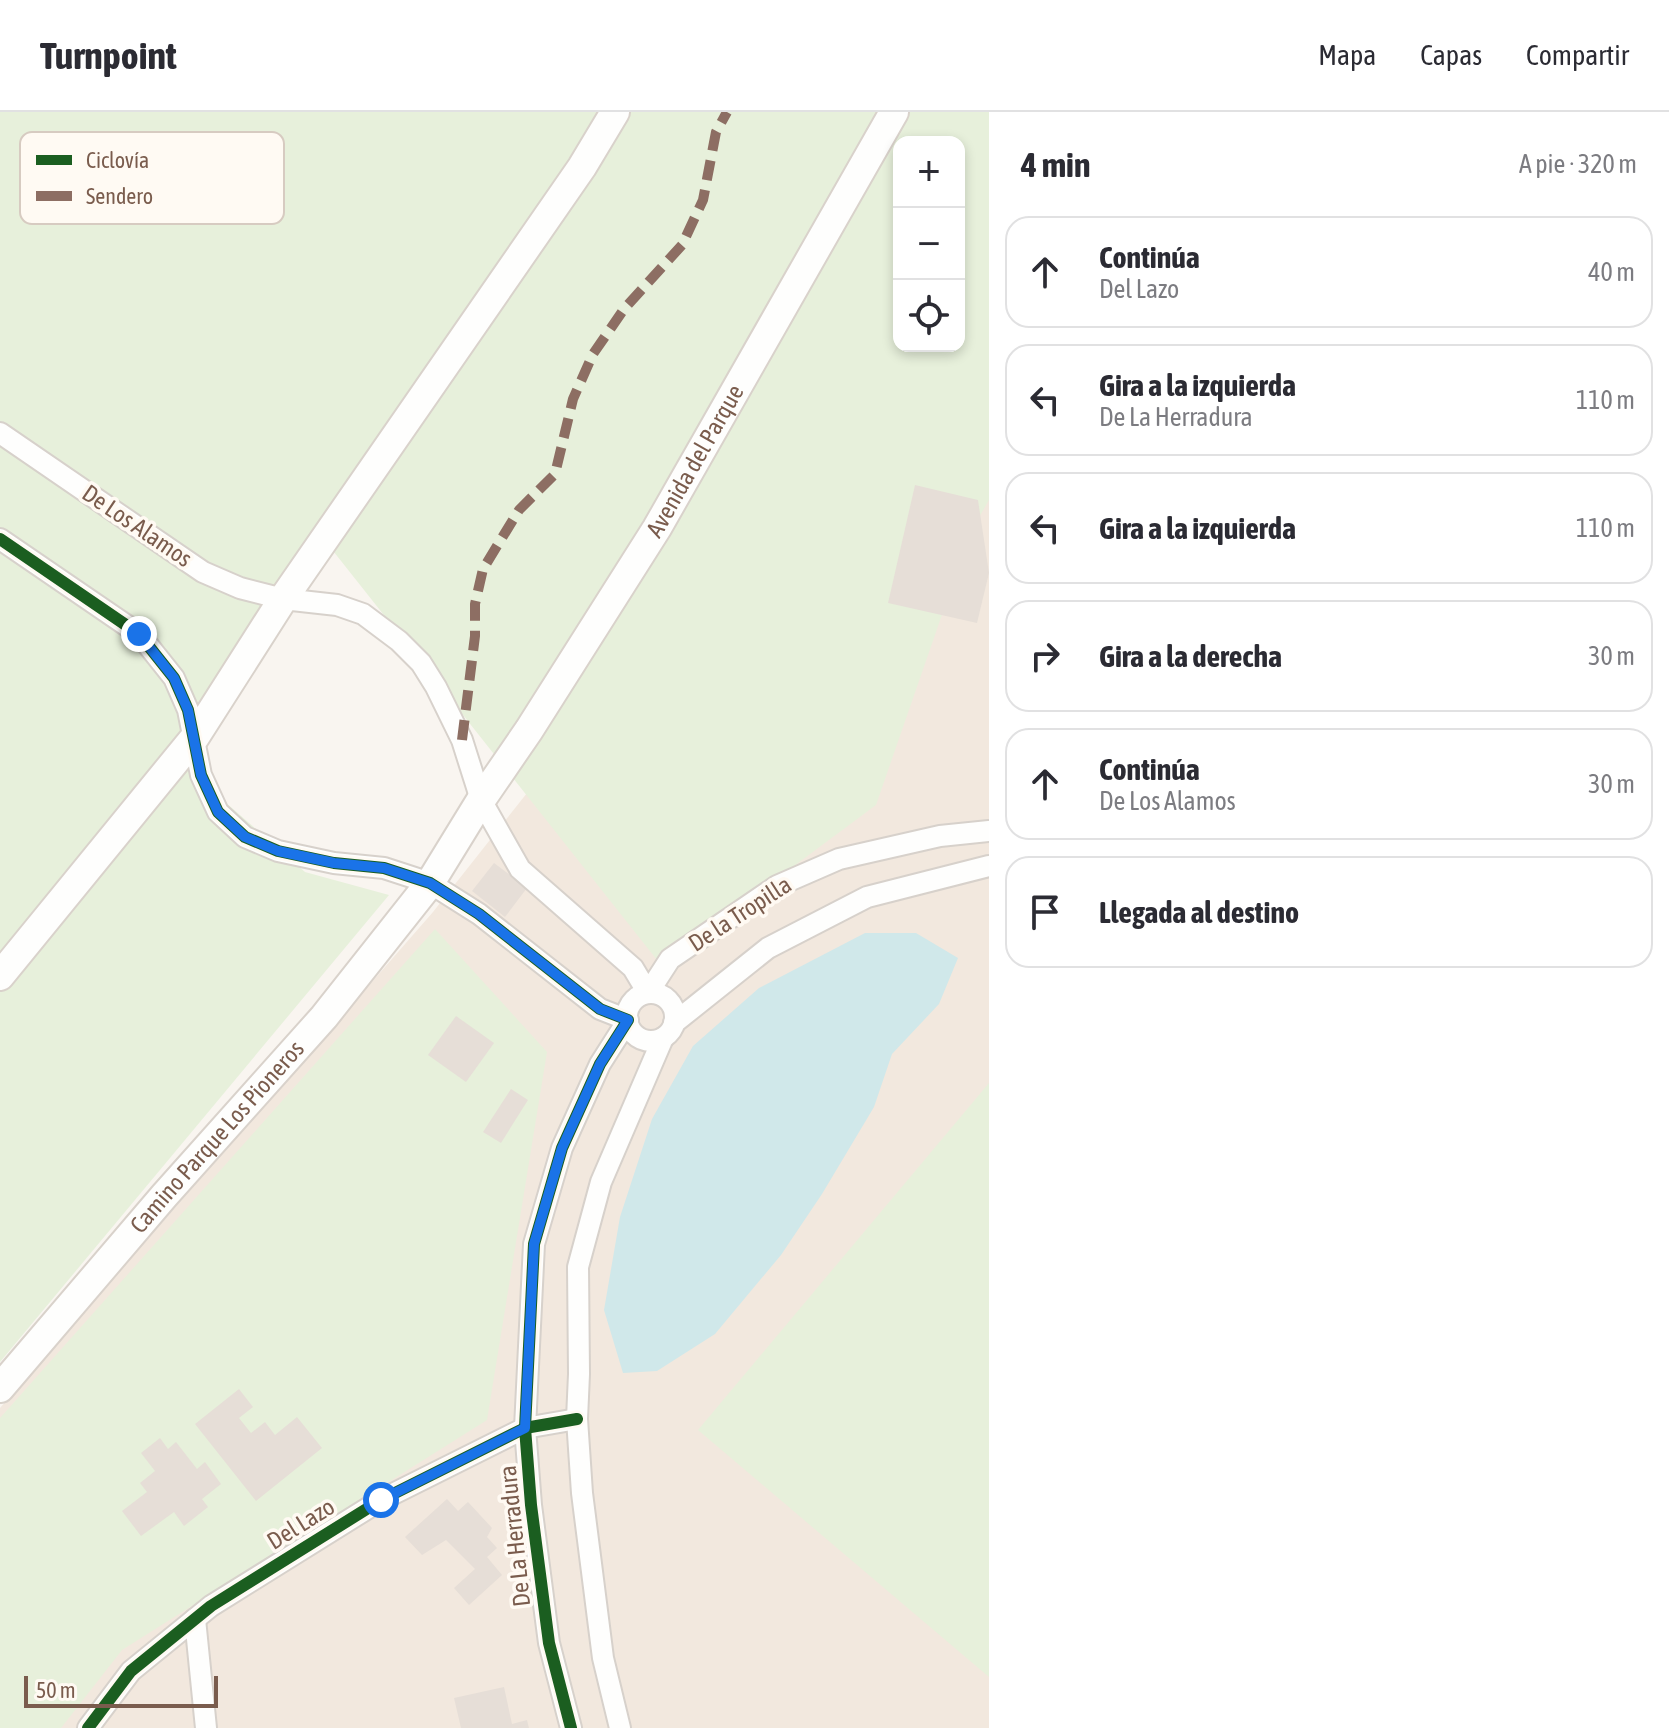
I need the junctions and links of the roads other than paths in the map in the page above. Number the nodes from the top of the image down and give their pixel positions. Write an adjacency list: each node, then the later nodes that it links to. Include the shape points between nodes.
1 (615, 112): 5 (main road, via 573,181)
2 (894, 112): 7 (main road, Avenida del Parque, via 657,528)
3 (0, 433): 5 (street, De Los Alamos, via 203,572)
4 (0, 539): 6 (street, via 139,634 174,678)
5 (283, 599): 6 (main road); 7 (street, via 337,605 363,614 421,663 462,740)
6 (195, 737): 10 (street, via 201,775 218,812 245,837 278,851 384,868); 11 (main road)
7 (481, 800): 10 (main road); 12 (street, via 520,869 633,968)
8 (989, 831): 12 (street, De la Tropilla, via 940,836 839,859 777,886 670,959)
9 (989, 866): 14 (street, De la Tropilla, via 867,897 768,948)
10 (430, 883): 13 (street, via 479,914 600,1009); 15 (main road, Camino Parque Los Pioneros, via 324,1017)
11 (0, 976)
12 (648, 993): 13 (street, via 633,1002); 14 (street, via 672,1005)
13 (628, 1020): 14 (street, via 645,1040); 17 (street, De La Herradura, via 600,1064 562,1148 534,1244)
14 (668, 1031): 16 (street, via 601,1182 578,1267)
15 (0, 1388)
16 (577, 1419): 17 (street, Del Lazo); 22 (street, via 603,1658)
17 (525, 1428): 18 (street, Del Lazo, via 381,1500); 21 (street, De La Herradura, via 549,1643)
18 (195, 1619): 19 (street, Del Lazo, via 131,1671); 20 (street)
19 (88, 1728)
20 (206, 1728)
21 (571, 1728)
22 (620, 1728)

